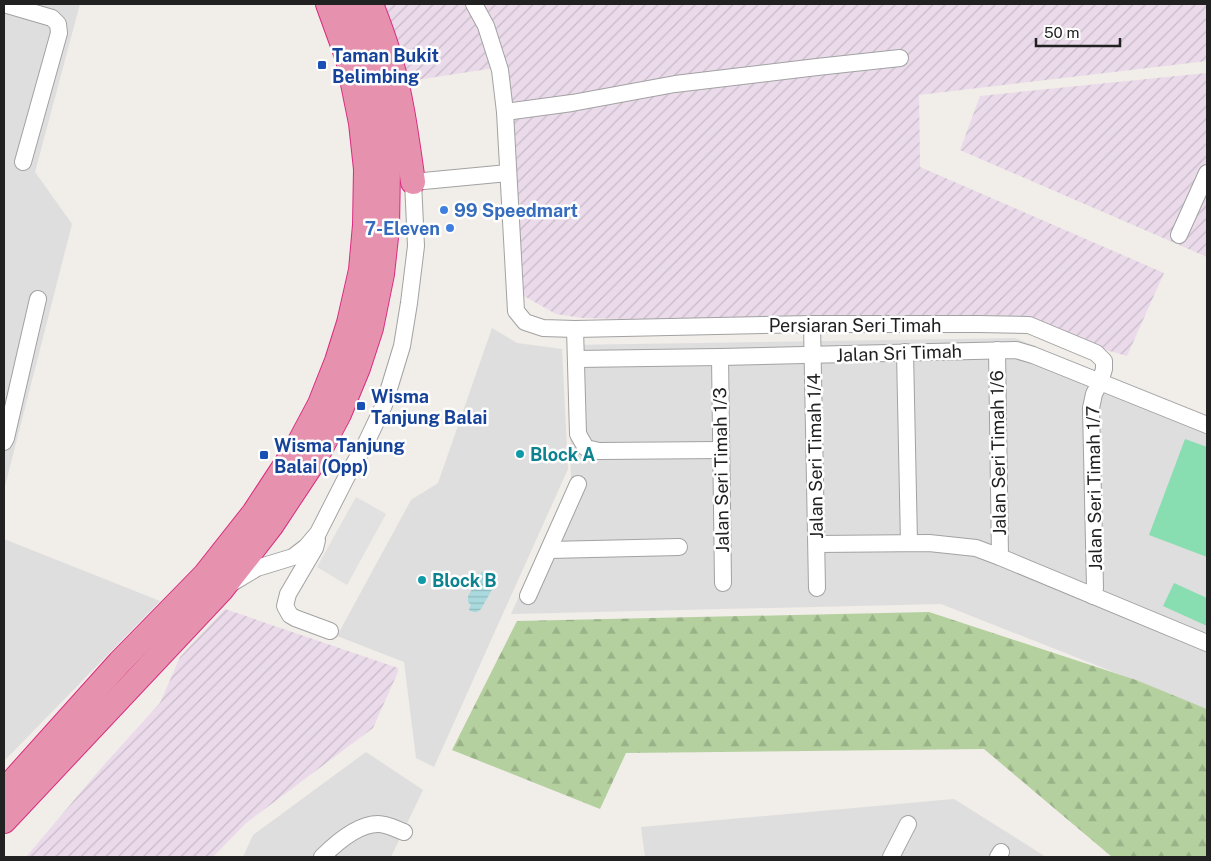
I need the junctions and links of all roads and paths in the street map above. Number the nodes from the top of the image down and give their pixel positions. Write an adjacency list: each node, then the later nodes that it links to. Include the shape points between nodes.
1 (4, 4): 8 (street, via 52,18 58,24 59,33)
2 (328, 4): 41 (highway, via 348,59 362,124 366,169 365,225 361,270 349,323 320,404 296,449 254,514 205,575 120,662)
3 (352, 4): 36 (highway, via 368,51 383,118 388,167 386,237 371,328 339,414 314,461 272,526)
4 (371, 4): 11 (highway, via 391,61)
5 (474, 4): 7 (street, Persiaran Seri Timah, via 486,26 500,70)
6 (900, 58): 7 (street, via 675,84)
7 (505, 112): 9 (street, Persiaran Seri Timah)
8 (23, 162)
9 (508, 172): 11 (street); 15 (street, Persiaran Seri Timah, via 516,311 525,322 543,328)
10 (1207, 173): 12 (street)
11 (413, 182): 26 (street, via 416,246 402,346 384,405)
12 (1179, 235)
13 (38, 299): 23 (street)
14 (812, 324): 15 (street, Persiaran Seri Timah); 18 (street, Jalan Seri Timah 1/4); 21 (street, Persiaran Seri Timah, via 1029,325 1096,353 1104,361)
15 (575, 329): 20 (street)
16 (997, 350): 17 (street, Jalan Sri Timah); 21 (street, Jalan Sri Timah, via 1016,350 1033,355); 31 (street, Jalan Seri Timah 1/6)
17 (905, 352): 18 (street, Jalan Sri Timah); 27 (street)
18 (813, 355): 19 (street, Jalan Sri Timah); 28 (street, Jalan Seri Timah 1/4)
19 (720, 357): 20 (street, Jalan Sri Timah); 24 (street, Jalan Seri Timah 1/3)
20 (576, 359): 24 (street, via 578,434 586,448 599,451)
21 (1100, 382): 22 (street, Jalan Sri Timah); 38 (street, Jalan Seri Timah 1/7, via 1091,408)
22 (1207, 425)
23 (4, 442)
24 (721, 450): 34 (street, Jalan Seri Timah 1/3)
25 (578, 484): 30 (street)
26 (318, 533): 32 (street, via 293,557); 33 (street, via 315,548)
27 (910, 543): 28 (street); 31 (street, via 976,548)
28 (817, 544): 35 (street, Jalan Seri Timah 1/4)
29 (679, 546): 30 (street)
30 (549, 550): 37 (street)
31 (1000, 557): 38 (street)
32 (281, 560): 33 (street, via 294,569); 36 (street, via 257,568)
33 (296, 580): 39 (street, via 285,606 290,615)
34 (723, 583)
35 (817, 588)
36 (222, 589): 42 (highway)
37 (528, 596)
38 (1093, 596): 40 (street)
39 (330, 631)
40 (1207, 643)
41 (4, 791)
42 (4, 821)
43 (908, 824): 46 (street)
44 (404, 832): 45 (street, via 378,824 364,827 334,845)
45 (322, 857)
46 (891, 857)

